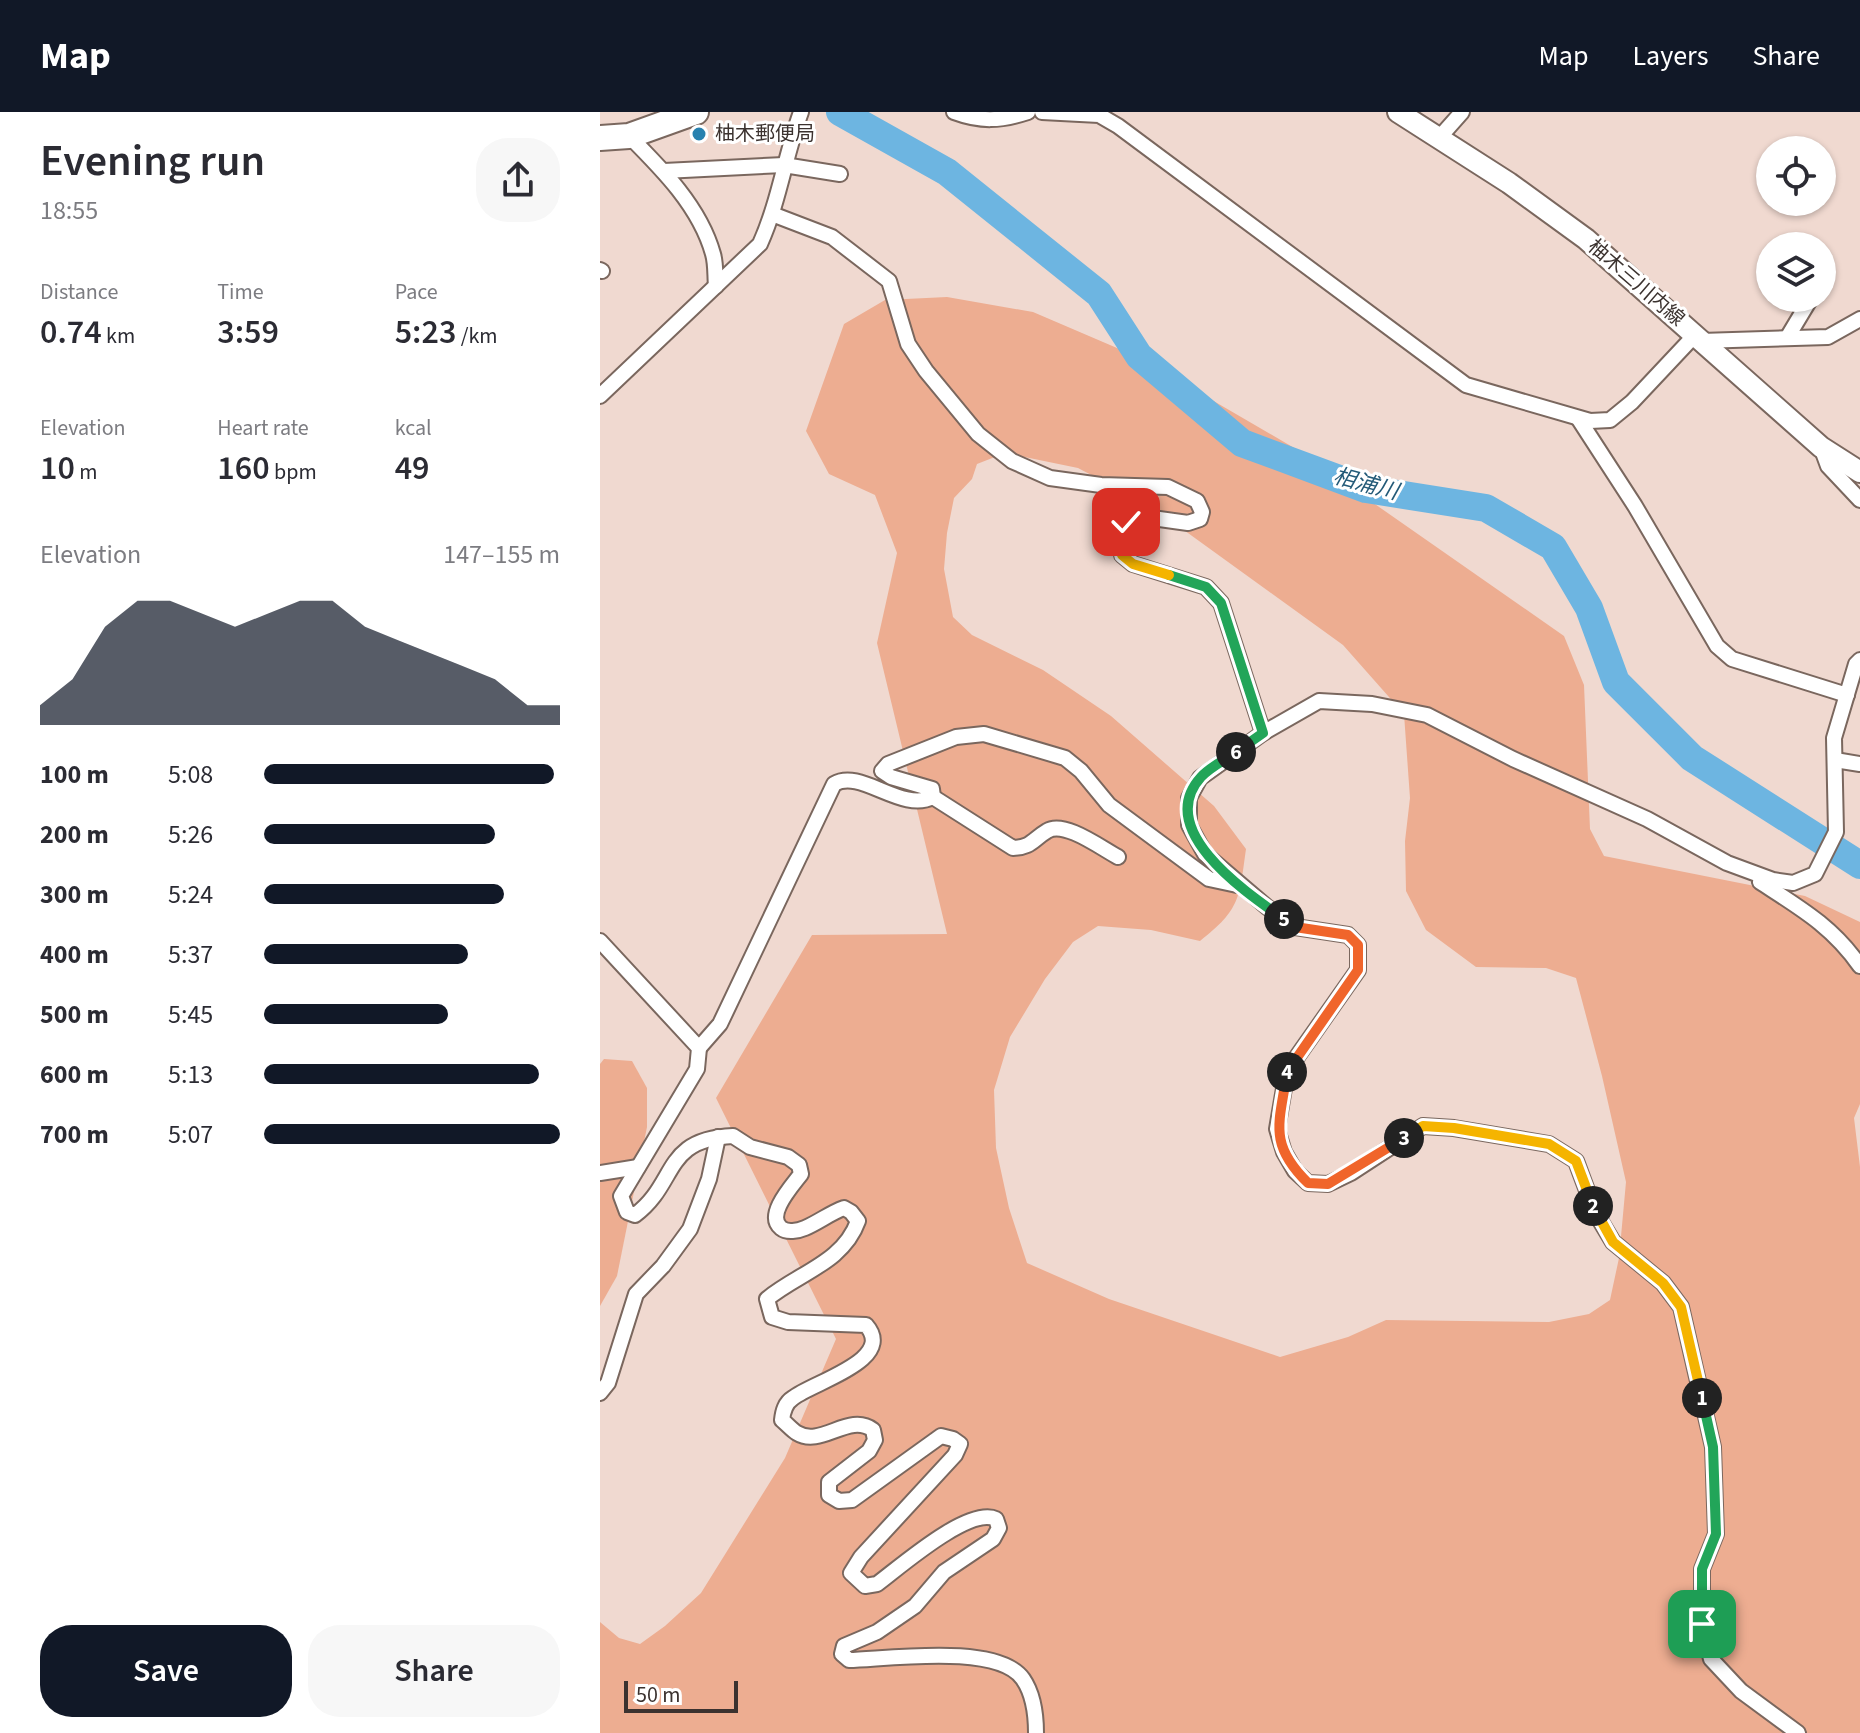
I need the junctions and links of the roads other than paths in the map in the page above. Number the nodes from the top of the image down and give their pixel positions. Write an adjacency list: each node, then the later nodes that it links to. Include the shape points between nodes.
1 (696, 112): 8 (highway)
2 (801, 112): 11 (street)
3 (954, 112): 4 (street, via 975,120 1002,120)
4 (1028, 112)
5 (1042, 112): 21 (street, via 1099,115 1118,126 1466,385)
6 (1398, 112): 9 (main road, 柚木三川内線)
7 (1462, 112): 9 (street)
8 (629, 136): 10 (highway); 12 (street)
9 (1439, 138): 18 (main road, 柚木三川内線, via 1586,239)
10 (601, 140)
11 (784, 165): 12 (street); 13 (street); 14 (street)
12 (664, 171): 15 (street, via 695,213 714,255)
13 (840, 174)
14 (772, 214): 15 (street, via 760,244); 27 (street, via 832,237 889,281 908,344 926,371 978,434 1012,461 1050,478 1168,487 1197,501 1200,519 1188,523 1138,516 1126,522 1122,555 1133,564 1206,587 1221,603)
15 (716, 286): 20 (street)
16 (1803, 312): 19 (street)
17 (1860, 319): 19 (street, via 1828,337)
18 (1698, 338): 19 (street); 21 (street, via 1610,420); 22 (main road, 柚木三川内線)
19 (1787, 338)
20 (600, 396)
21 (1578, 418): 26 (street, via 1717,646 1732,659)
22 (1821, 447): 23 (main road, 柚木三川内線); 24 (street, via 1828,466)
23 (1860, 472)
24 (1860, 500)
25 (1860, 660): 26 (street)
26 (1847, 695): 28 (street, via 1834,738)
27 (1263, 733): 32 (street, via 1319,701 1427,715); 33 (street, via 1200,778 1189,798 1189,825 1205,854)
28 (1835, 760): 29 (street); 32 (street, via 1836,832 1815,874 1793,883)
29 (1860, 764)
30 (933, 797): 31 (street, via 1013,848 1027,847 1062,826); 33 (street, via 932,789 882,771 956,737 984,734 1065,758 1109,805 1209,879); 36 (street, via 909,800 856,782 834,784 720,1024)
31 (1118, 857)
32 (1748, 871): 35 (street, via 1809,912 1843,941)
33 (1241, 886): 42 (street, via 1295,927 1348,935 1358,945 1358,970 1287,1071 1277,1129 1295,1171 1308,1183 1328,1184 1423,1126 1549,1144 1576,1161 1613,1242 1663,1283 1681,1307 1713,1447 1716,1534 1702,1569 1702,1624 1711,1659 1741,1691)
34 (600, 941): 36 (street)
35 (1860, 966)
36 (699, 1048): 38 (street, via 697,1069)
37 (718, 1137): 38 (street, via 698,1142 678,1156 646,1206 631,1215 621,1196); 40 (street, via 690,1229 636,1294 608,1383); 41 (street, via 733,1136 799,1165 801,1174 775,1219 786,1231 803,1229 844,1208 858,1221 853,1235 825,1264 767,1299 772,1317 780,1320 866,1325 873,1333 870,1352 792,1398 783,1409 782,1420 800,1435 854,1424 873,1430 869,1451 829,1482 829,1495 852,1500 941,1436 960,1444 851,1573 865,1586 877,1584 973,1518 988,1515 999,1528 993,1539 944,1572 915,1606 877,1632 844,1646 842,1654 849,1660 902,1655 998,1663 1023,1678 1035,1707)
38 (638, 1167): 39 (street)
39 (600, 1173)
40 (600, 1393)
41 (1036, 1733)
42 (1798, 1733)

